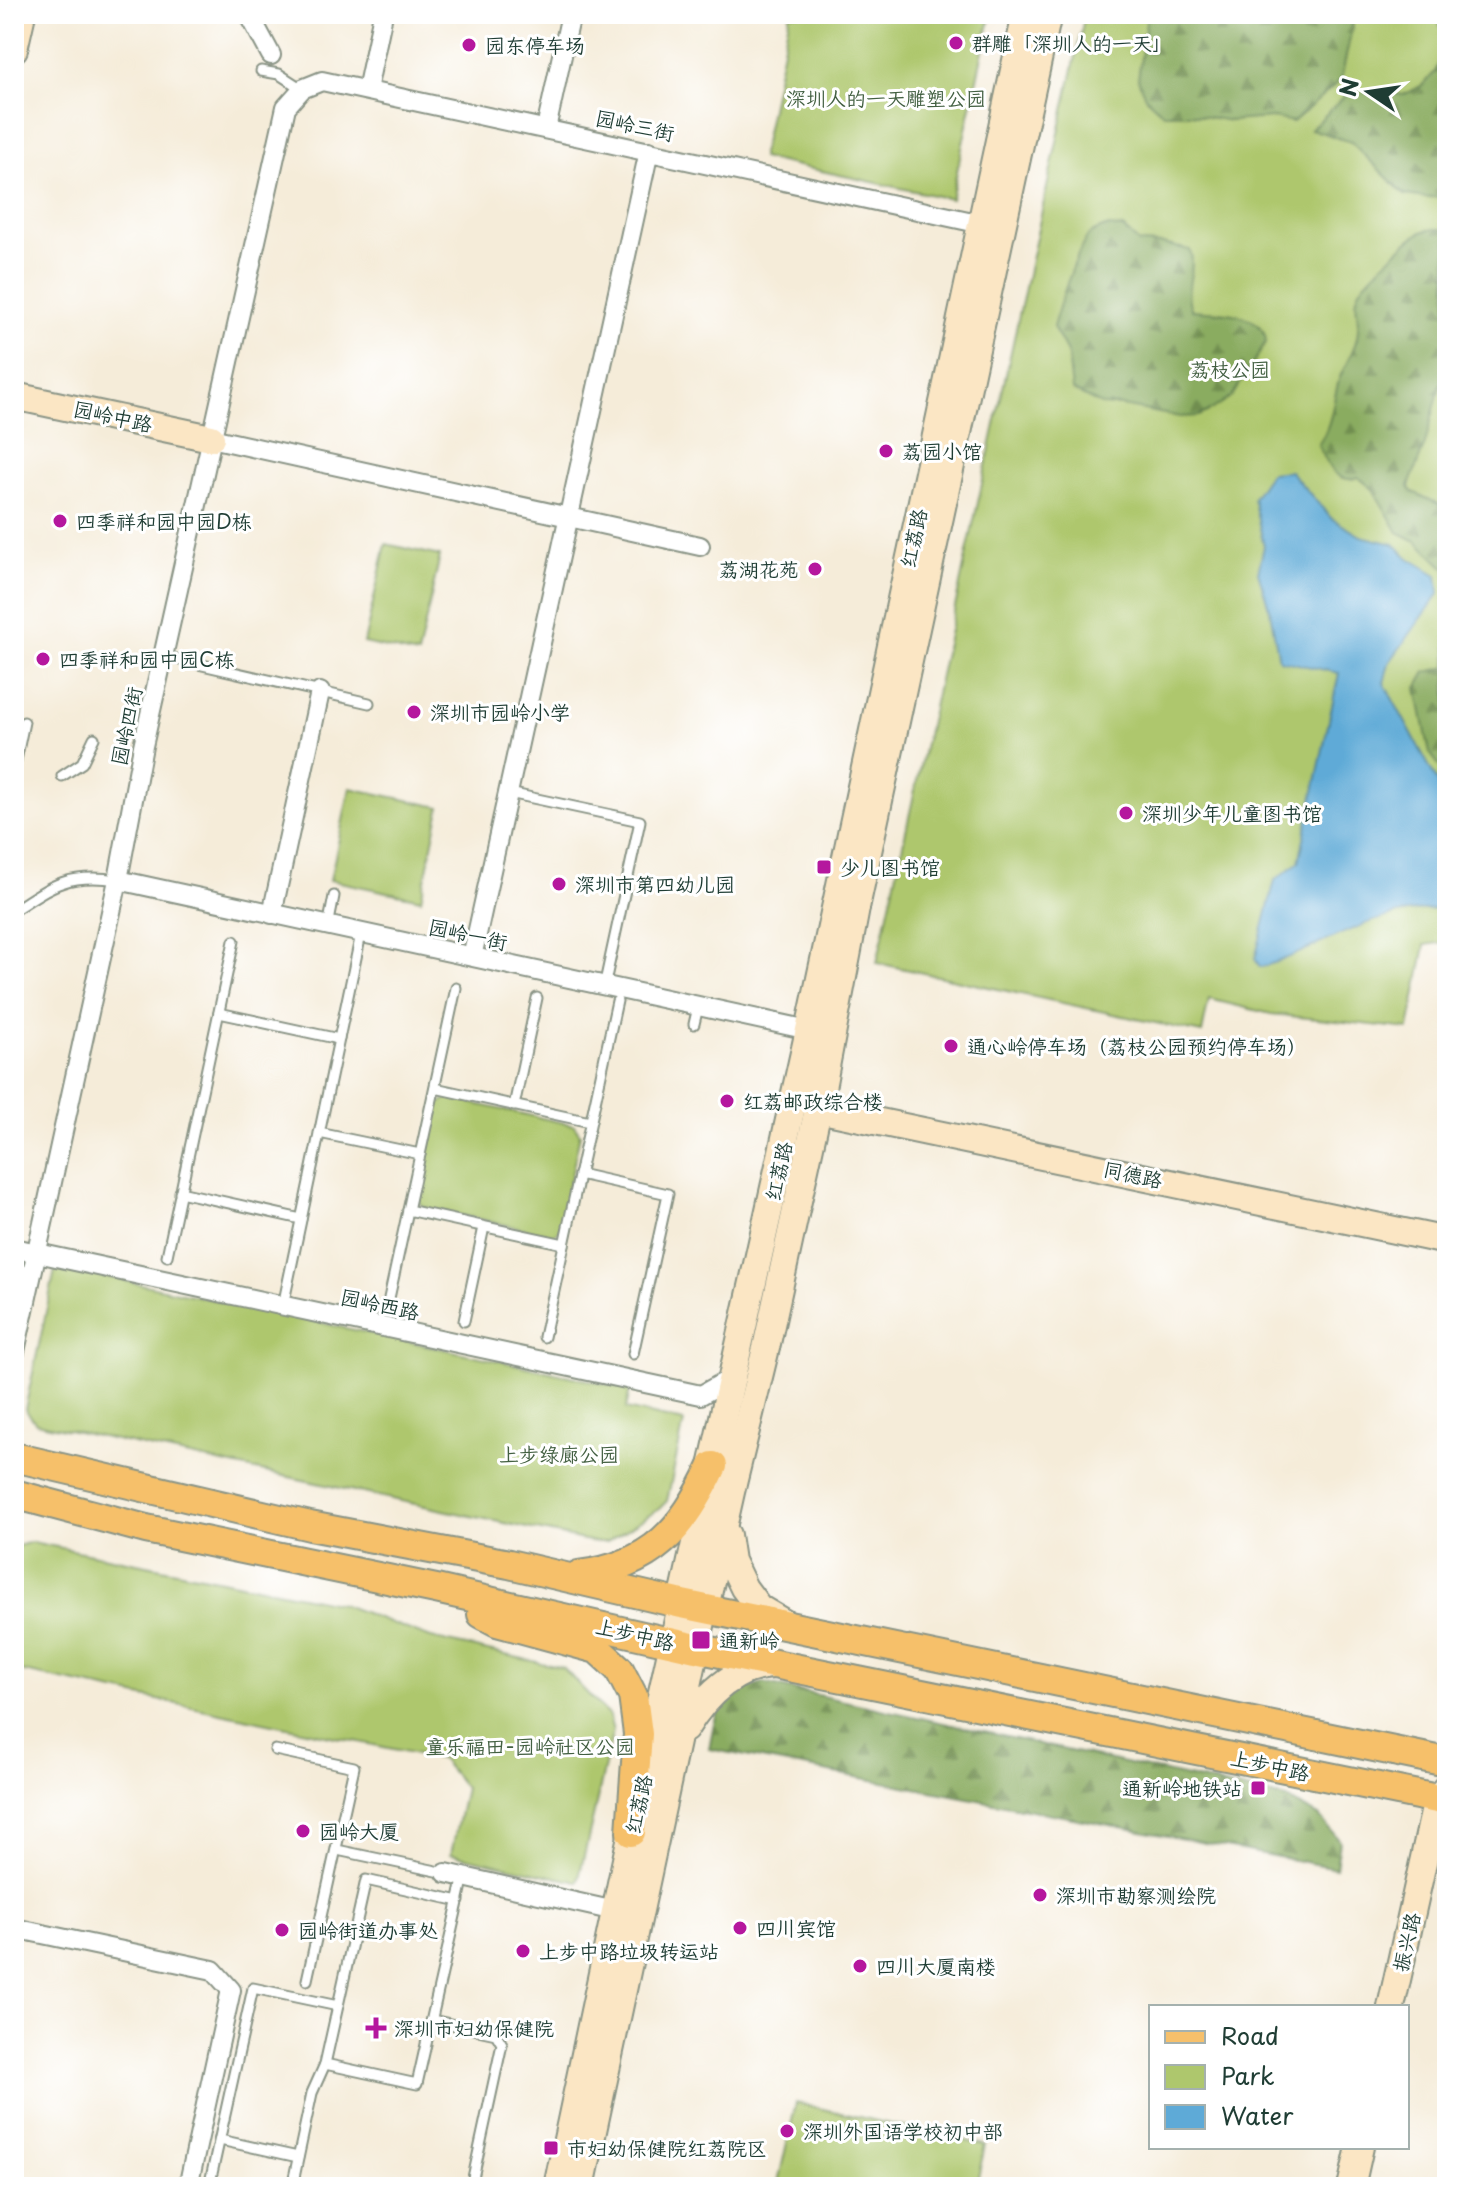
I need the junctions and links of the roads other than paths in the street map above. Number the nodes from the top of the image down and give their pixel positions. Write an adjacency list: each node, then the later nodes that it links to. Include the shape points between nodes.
1 (22, 14): 7 (main road)
2 (249, 14): 8 (street)
3 (383, 14): 10 (street)
4 (571, 14): 11 (street)
5 (1026, 14): 13 (main road, 红荔路)
6 (1048, 14): 42 (main road, 红荔路, via 860,888)
7 (14, 49)
8 (266, 63): 9 (lane)
9 (302, 89): 10 (street, 园岭三街, via 322,81); 15 (street, 园岭四街, via 286,107)
10 (367, 90): 11 (street, 园岭三街)
11 (546, 129): 12 (street, 园岭三街)
12 (649, 151): 13 (street, 园岭三街); 16 (street)
13 (982, 224): 38 (main road, 红荔路)
14 (14, 396): 15 (main road, 园岭中路)
15 (211, 438): 16 (street); 18 (street, 园岭四街)
16 (570, 518): 17 (street); 25 (street)
17 (700, 546)
18 (163, 656): 19 (lane); 26 (street, 园岭四街)
19 (320, 692): 20 (lane); 29 (street)
20 (369, 703)
21 (24, 722): 23 (lane)
22 (94, 738): 24 (lane, via 82,763)
23 (14, 770)
24 (62, 776)
25 (509, 793): 33 (street); 35 (lane, via 640,821)
26 (118, 880): 28 (lane, via 63,880); 29 (street, 园岭一街); 54 (street, 园岭四街)
27 (334, 896): 30 (lane)
28 (14, 910)
29 (272, 914): 30 (street, 园岭一街)
30 (328, 927): 31 (street, 园岭一街)
31 (361, 934): 35 (street, 园岭一街); 39 (lane)
32 (234, 941): 37 (lane)
33 (474, 948)
34 (456, 988): 40 (lane)
35 (610, 994): 38 (street, 园岭一街, via 696,1016); 43 (lane)
36 (537, 998): 41 (lane)
37 (219, 1013): 39 (lane); 47 (lane)
38 (809, 1030): 62 (main road, 红荔路)
39 (339, 1039): 44 (lane)
40 (435, 1088): 41 (lane); 45 (lane)
41 (514, 1106): 43 (lane)
42 (818, 1109): 51 (main road, 同德路); 65 (main road, 红荔路)
43 (590, 1122): 46 (lane)
44 (319, 1133): 45 (lane); 49 (lane)
45 (420, 1154): 48 (lane)
46 (579, 1174): 52 (lane); 60 (lane, via 668,1194)
47 (180, 1192): 49 (lane); 55 (lane)
48 (408, 1210): 50 (lane); 56 (lane)
49 (301, 1219): 57 (lane)
50 (484, 1227): 52 (lane); 58 (lane)
51 (1447, 1241)
52 (564, 1244): 59 (lane)
53 (14, 1248): 54 (street, 园岭西路)
54 (36, 1252): 57 (street, 园岭西路); 61 (street, 园岭四街)
55 (167, 1256)
56 (388, 1303)
57 (283, 1306): 62 (street, 园岭西路, via 701,1395)
58 (464, 1321)
59 (544, 1337)
60 (633, 1354)
61 (14, 1356)
62 (733, 1377): 64 (main road, 红荔路)
63 (14, 1457): 67 (main road, 上步中路, via 310,1526)
64 (713, 1466): 67 (main road, via 685,1519 655,1548 609,1570); 69 (main road, 红荔路)
65 (731, 1492): 69 (main road, 红荔路); 70 (main road, via 726,1531 731,1561 759,1608)
66 (14, 1494): 68 (main road, 上步中路, via 146,1529)
67 (556, 1575): 69 (main road, 上步中路)
68 (436, 1589): 71 (main road, 上步中路); 77 (main road, via 497,1622 597,1649 619,1669 633,1696 638,1734)
69 (694, 1606): 70 (main road, 上步中路); 71 (main road, 红荔路)
70 (787, 1625): 75 (main road, 上步中路)
71 (684, 1646): 72 (main road, 上步中路); 73 (main road, 红荔路); 77 (main road, 红荔路)
72 (778, 1665): 73 (main road, via 749,1669 720,1685 695,1712); 76 (main road, 上步中路)
73 (675, 1747): 96 (main road, 红荔路)
74 (275, 1750): 78 (lane, via 354,1767)
75 (1447, 1762)
76 (1444, 1796): 84 (main road, 振兴路)
77 (631, 1832): 81 (main road, 红荔路)
78 (337, 1850): 79 (lane); 83 (lane)
79 (455, 1874): 80 (lane); 81 (street)
80 (459, 1901): 85 (lane, via 366,1880); 86 (lane)
81 (615, 1911): 95 (main road, 红荔路)
82 (14, 1928): 91 (street, via 213,1970 231,1990)
83 (307, 1980)
84 (1392, 2005)
85 (338, 2006): 87 (lane); 88 (lane, via 253,1988)
86 (432, 2020): 87 (lane, via 417,2084); 94 (lane, via 496,2034 502,2044)
87 (325, 2064): 90 (lane, via 312,2093)
88 (220, 2140): 90 (lane); 92 (lane)
89 (1360, 2149): 97 (main road)
90 (298, 2157): 93 (lane)
91 (188, 2187)
92 (209, 2187)
93 (292, 2187)
94 (471, 2187)
95 (557, 2187)
96 (581, 2187)
97 (1351, 2187)

